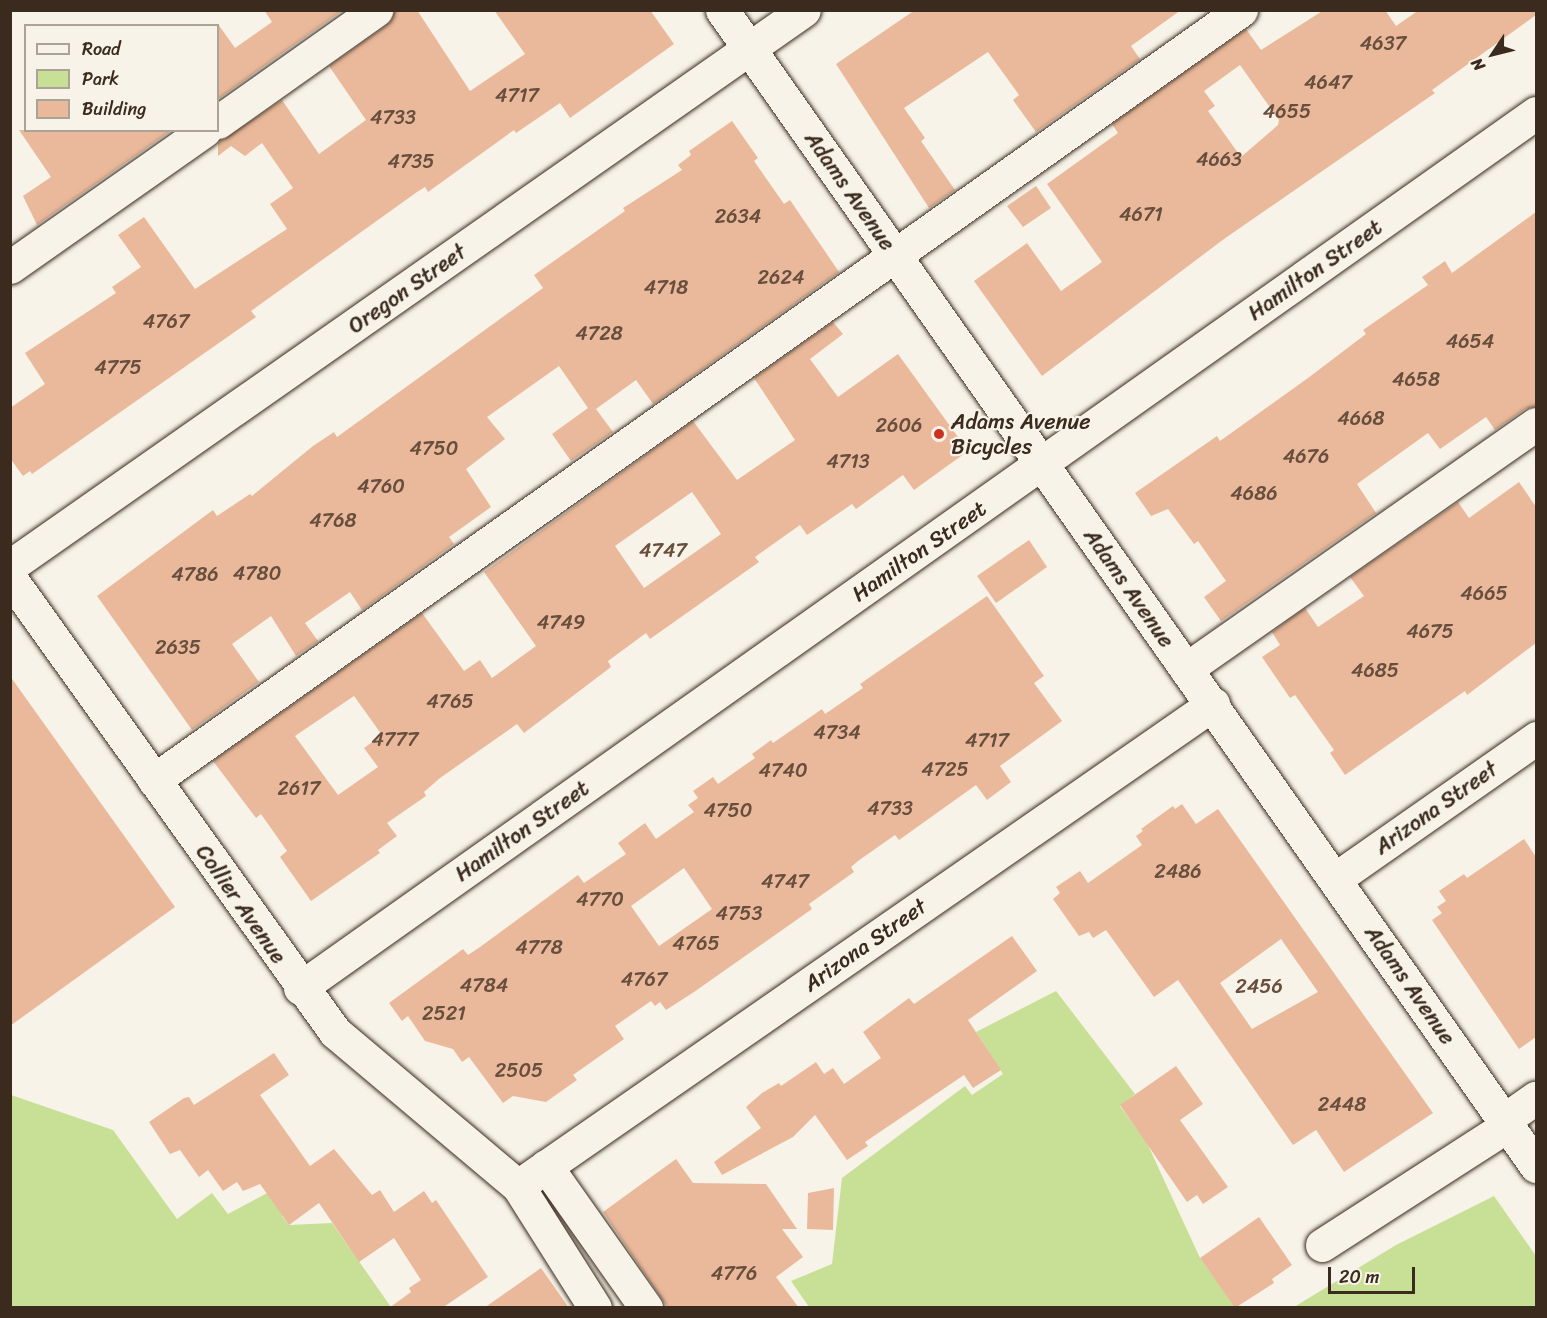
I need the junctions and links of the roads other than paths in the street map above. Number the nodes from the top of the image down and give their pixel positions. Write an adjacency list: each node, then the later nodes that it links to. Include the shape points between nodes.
1 (376, 10): 7 (street)
2 (722, 10): 5 (street, Adams Avenue)
3 (804, 10): 5 (street, Oregon Street)
4 (1241, 10): 9 (street)
5 (749, 49): 9 (street, Adams Avenue); 13 (street, Oregon Street)
6 (1536, 113): 12 (street, Hamilton Street)
7 (219, 121)
8 (202, 132): 10 (street)
9 (895, 253): 12 (street, Adams Avenue); 18 (street)
10 (10, 267)
11 (1536, 424): 15 (street)
12 (1042, 464): 15 (street, Adams Avenue); 20 (street, Hamilton Street)
13 (10, 566)
14 (10, 578): 18 (street, Collier Avenue)
15 (1186, 669): 16 (street, Adams Avenue)
16 (1213, 704): 19 (street, Adams Avenue); 23 (street, Arizona Street)
17 (1536, 738): 19 (street, Arizona Street)
18 (154, 780): 20 (street, Collier Avenue)
19 (1335, 879): 22 (street, Adams Avenue)
20 (300, 988): 25 (street, Collier Avenue, via 335,1032)
21 (1536, 1098): 22 (street)
22 (1506, 1123): 24 (street, Adams Avenue); 26 (street)
23 (546, 1166): 25 (street, Arizona Street); 28 (street)
24 (1536, 1166)
25 (518, 1186): 27 (street, Collier Avenue)
26 (1322, 1245)
27 (595, 1308)
28 (646, 1308)

